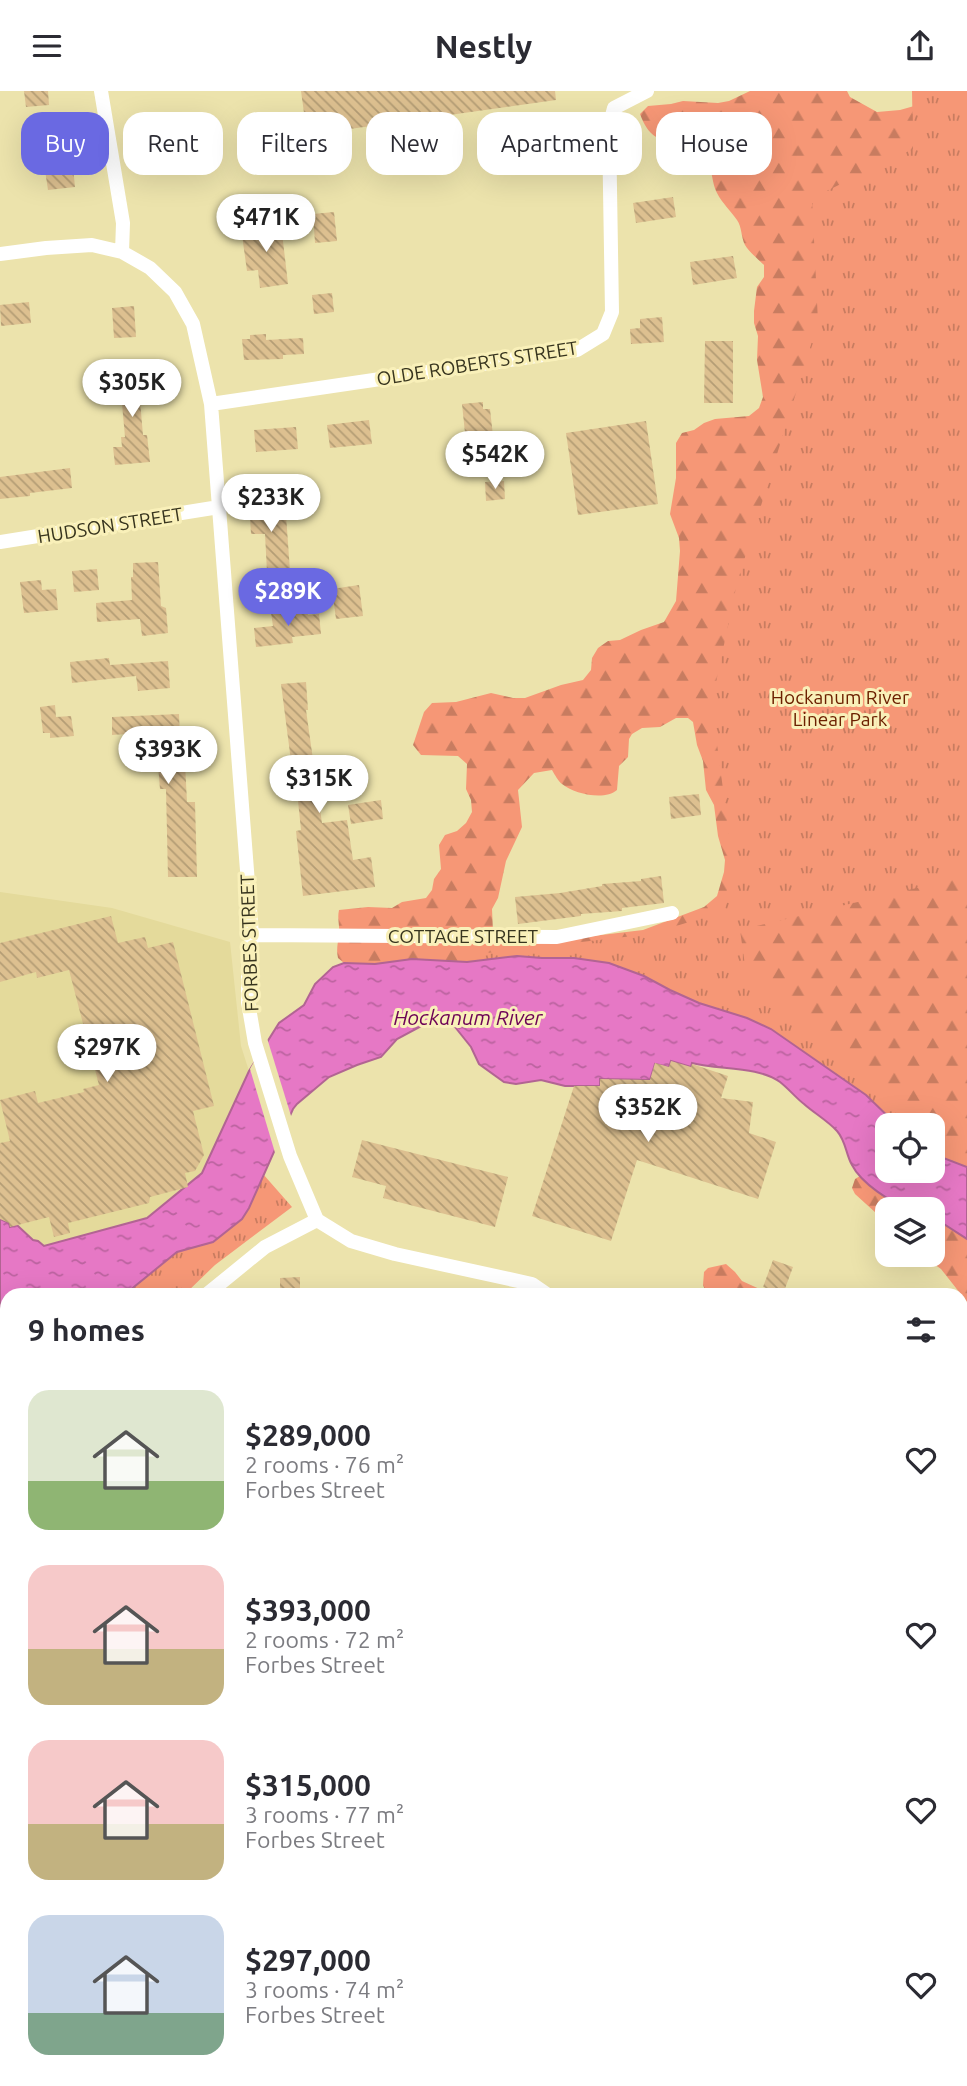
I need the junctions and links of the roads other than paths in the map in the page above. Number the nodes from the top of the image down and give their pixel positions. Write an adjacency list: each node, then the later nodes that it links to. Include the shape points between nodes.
1 (101, 91): 3 (street, via 123,223)
2 (647, 91): 5 (street, OLDE ROBERTS STREET, via 614,109 609,127 612,312 603,334 577,350)
3 (122, 252): 4 (street, FORBES STREET, via 92,245); 5 (street, FORBES STREET, via 150,268 174,292 193,324)
4 (0, 254)
5 (211, 404): 6 (street, FORBES STREET)
6 (219, 507): 7 (street, HUDSON STREET); 9 (street, FORBES STREET)
7 (0, 542)
8 (672, 913): 9 (street, COTTAGE STREET, via 557,937)
9 (252, 935): 10 (street, FORBES STREET, via 248,1002 258,1054 290,1156)
10 (317, 1220): 11 (street, via 265,1247); 12 (street, via 351,1241)
11 (215, 1288)
12 (538, 1288)

